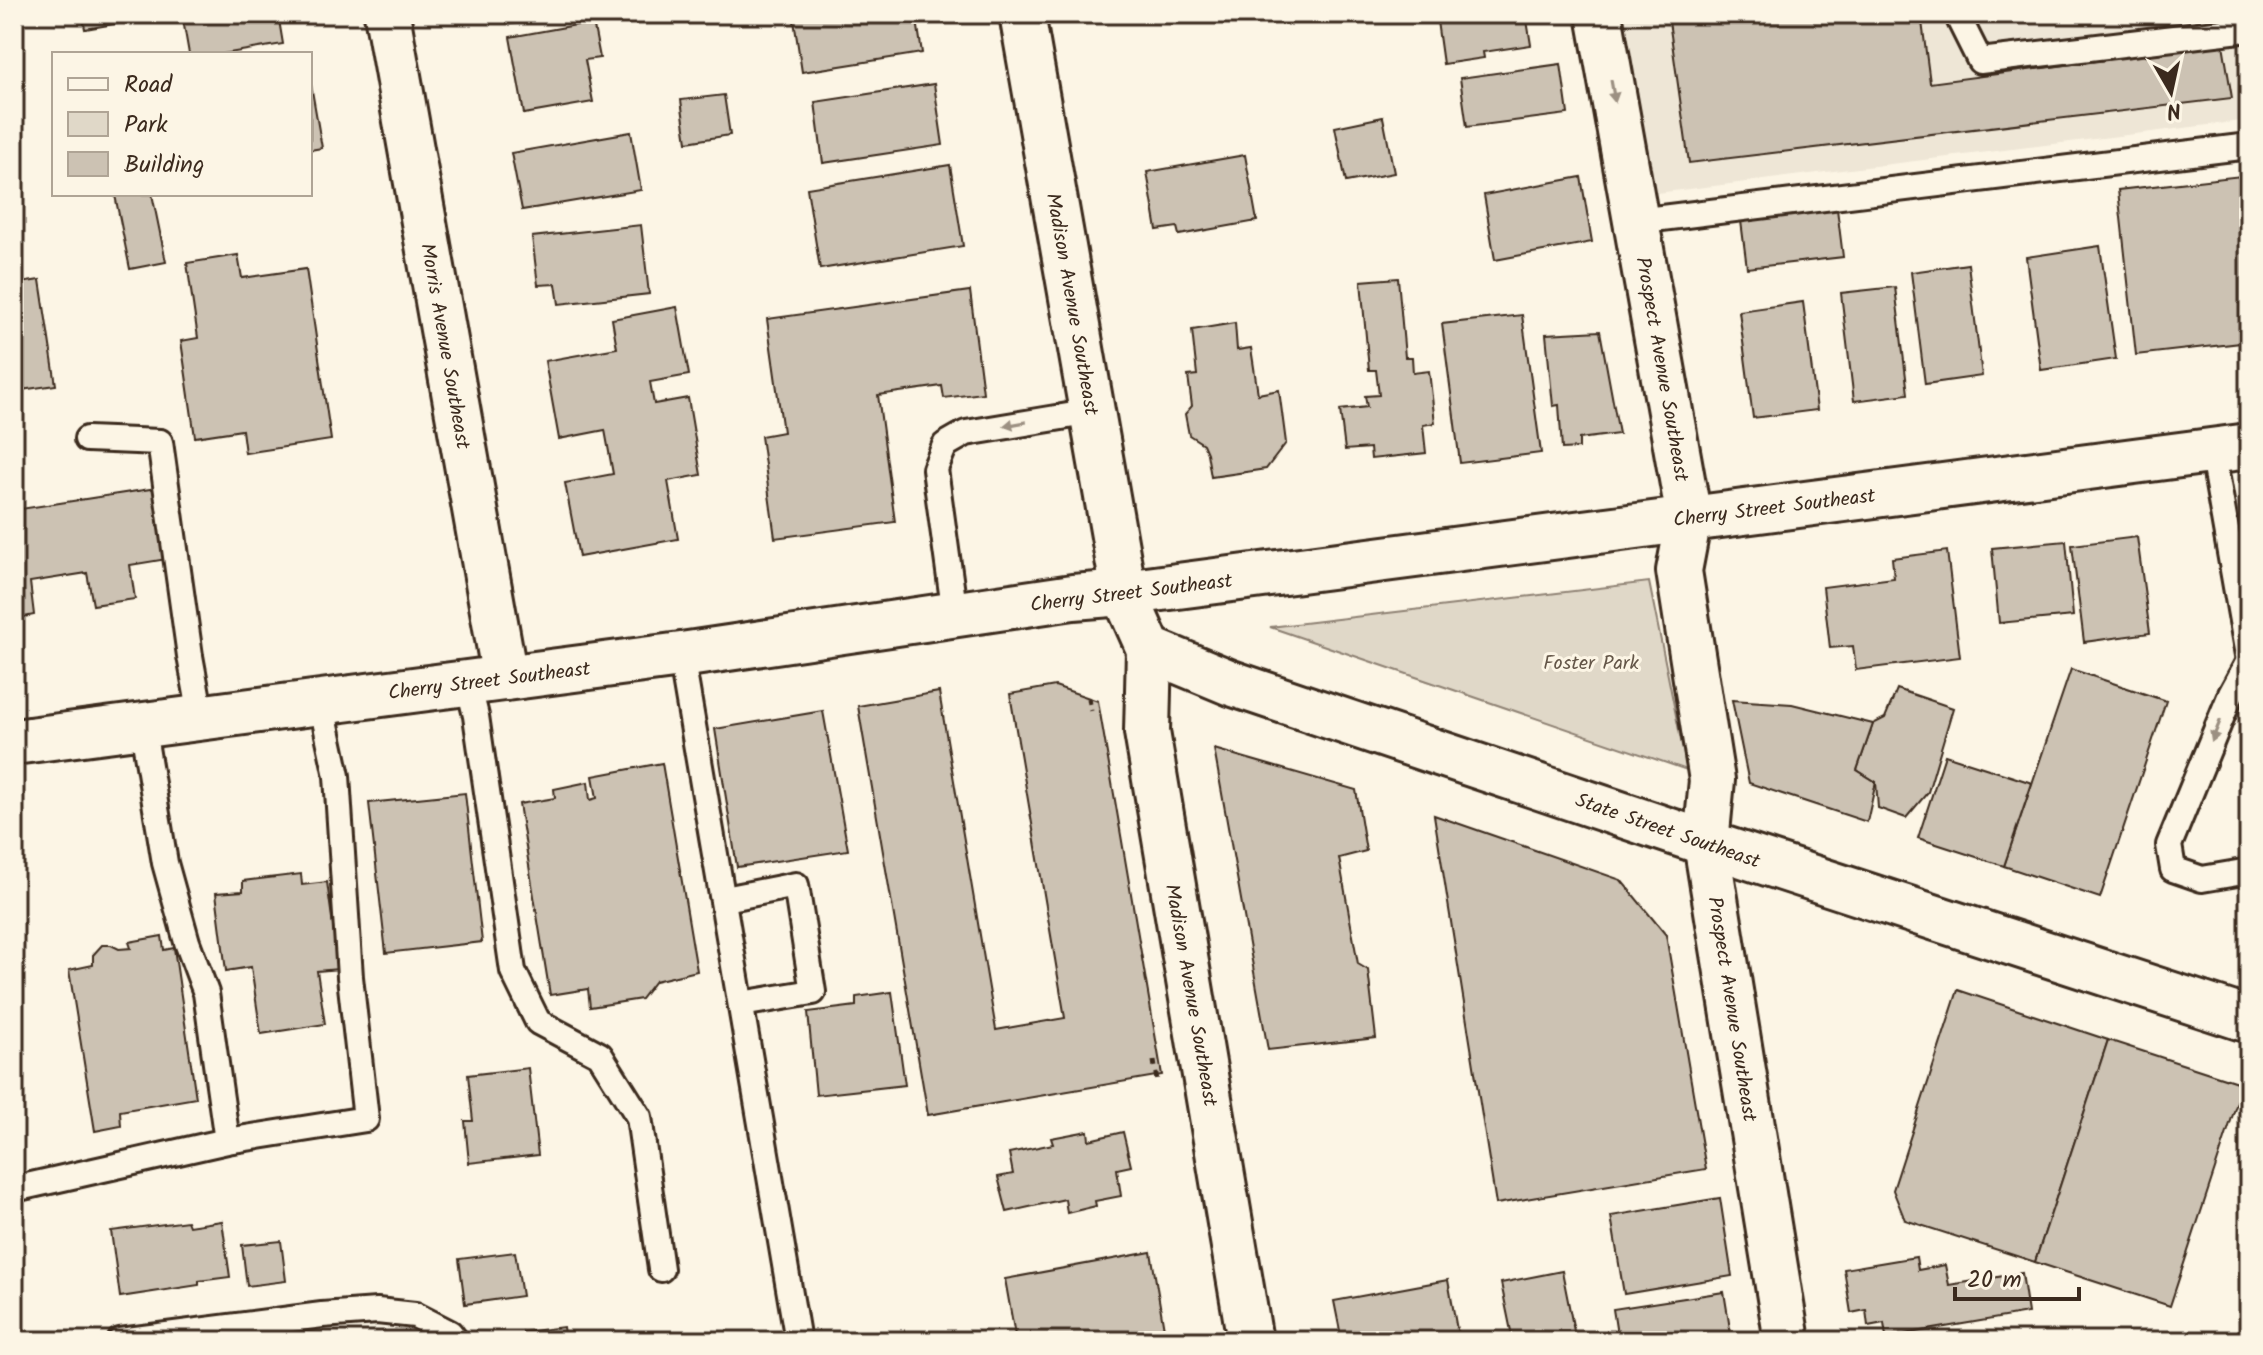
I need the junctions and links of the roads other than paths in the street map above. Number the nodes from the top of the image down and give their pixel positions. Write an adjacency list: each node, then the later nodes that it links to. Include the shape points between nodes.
1 (387, 14): 17 (street, Morris Avenue Southeast)
2 (1022, 14): 8 (street, Madison Avenue Southeast)
3 (1599, 14): 7 (street, Prospect Avenue Southeast, one-way to 7)
4 (1959, 14): 5 (lane, via 1980,61)
5 (2249, 29)
6 (2249, 146): 7 (lane)
7 (1637, 221): 11 (street, Prospect Avenue Southeast)
8 (1092, 412): 12 (street, Madison Avenue Southeast); 13 (lane, one-way to 13, via 966,433 945,445 935,469)
9 (87, 439): 19 (lane, via 160,442)
10 (2231, 448): 11 (street, Cherry Street Southeast); 16 (lane)
11 (1689, 518): 12 (street, Cherry Street Southeast); 22 (street, Prospect Avenue Southeast, via 1679,571 1712,780)
12 (1124, 593): 13 (street, Cherry Street Southeast); 14 (street)
13 (955, 615): 15 (street, Cherry Street Southeast)
14 (1149, 649): 22 (street, State Street Southeast, via 1231,683); 33 (street, Madison Avenue Southeast, via 1147,732)
15 (681, 655): 17 (street, Cherry Street Southeast); 24 (lane)
16 (2249, 661): 23 (lane, one-way to 23, via 2169,845 2173,869 2202,879)
17 (486, 681): 18 (street, Cherry Street Southeast); 29 (lane, via 476,716 513,971 538,1022 600,1055 639,1117)
18 (321, 702): 19 (street, Cherry Street Southeast); 27 (lane, via 337,776 366,1119)
19 (201, 716): 20 (street, Cherry Street Southeast)
20 (142, 723): 21 (street, Cherry Street Southeast); 27 (lane, via 165,863 206,993)
21 (14, 742)
22 (1706, 843): 26 (street, State Street Southeast); 34 (street, Prospect Avenue Southeast)
23 (2249, 871)
24 (725, 899): 25 (lane); 25 (lane, via 796,885 813,992)
25 (741, 1004): 32 (lane)
26 (2249, 1020)
27 (227, 1141): 28 (lane)
28 (14, 1189)
29 (661, 1269)
30 (120, 1341): 31 (lane, via 377,1311 415,1315)
31 (456, 1341)
32 (798, 1341)
33 (1250, 1341)
34 (1787, 1341)

